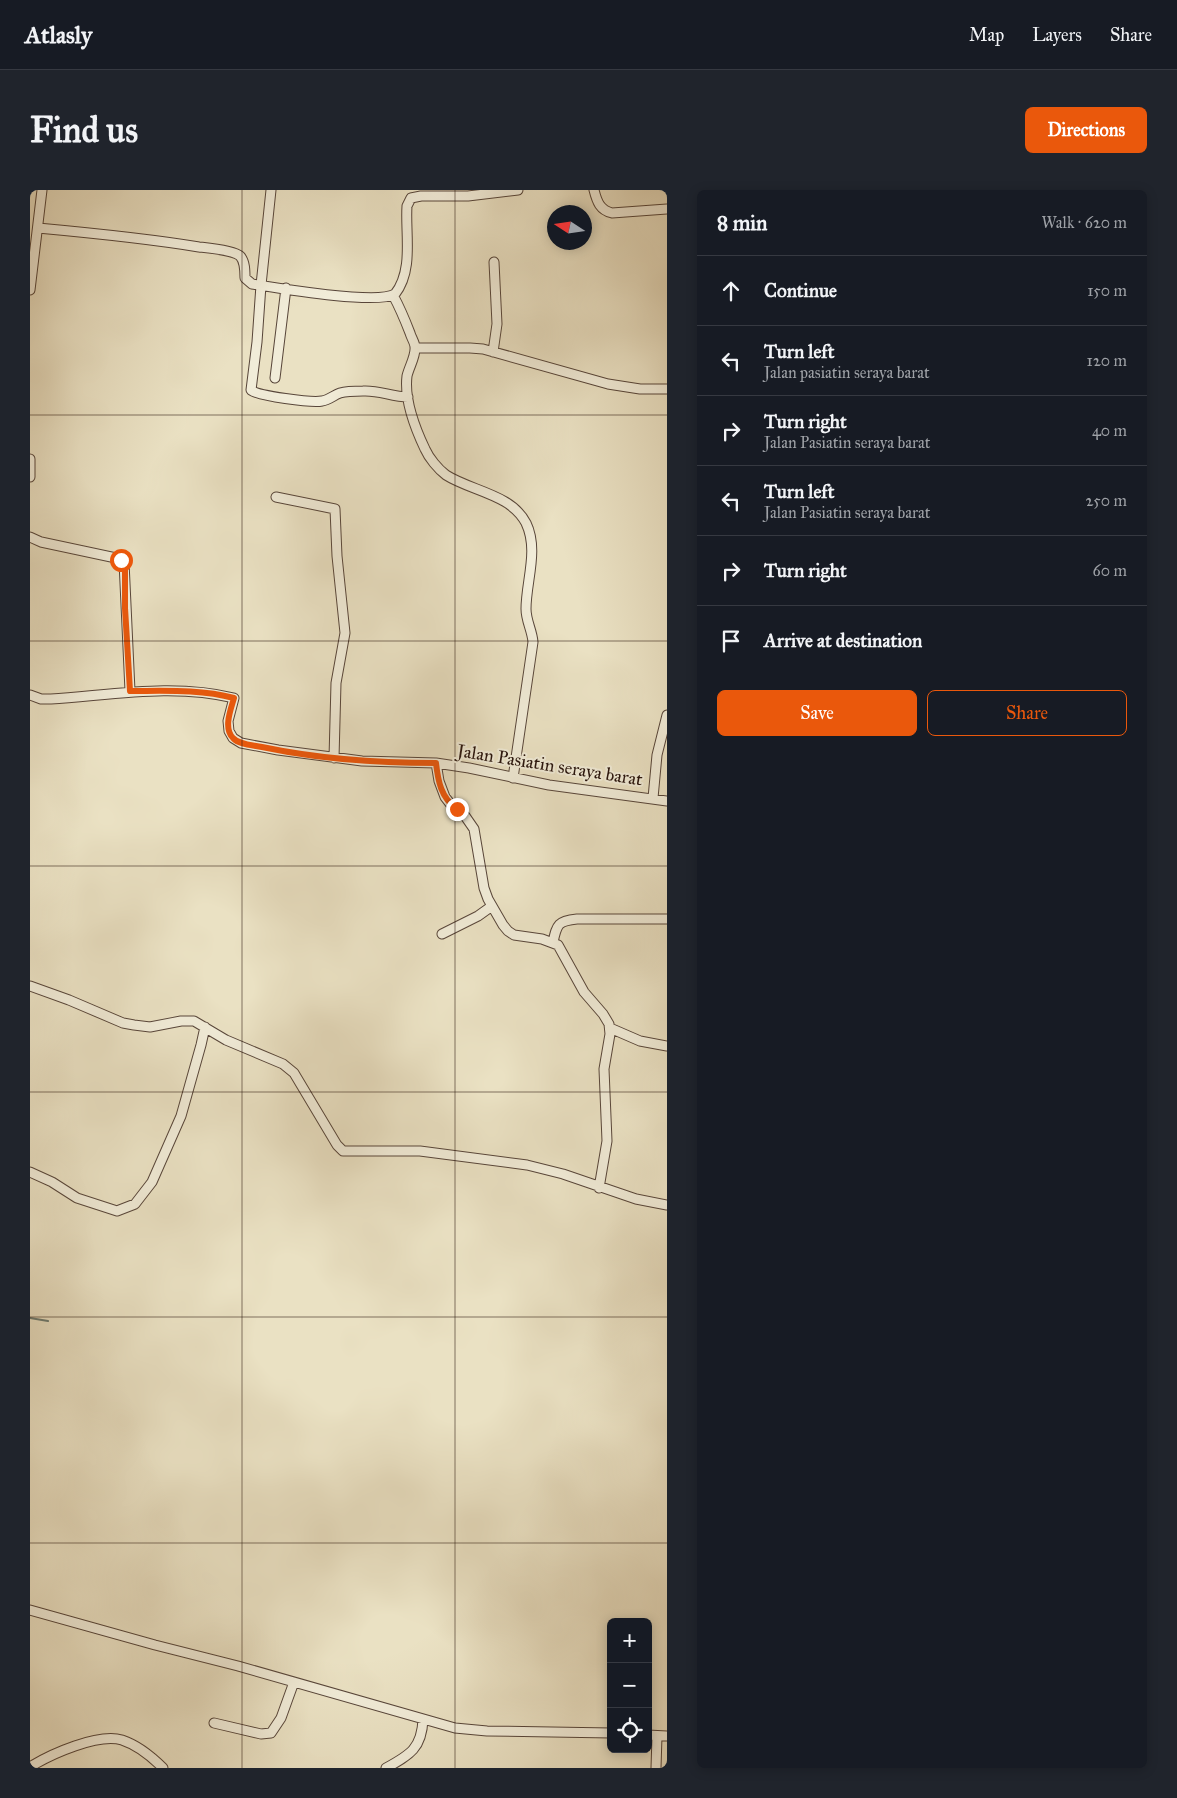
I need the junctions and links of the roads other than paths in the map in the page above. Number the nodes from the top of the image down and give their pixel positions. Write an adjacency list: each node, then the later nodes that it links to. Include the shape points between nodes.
1 (42, 190): 6 (street)
2 (271, 190): 8 (street)
3 (518, 190): 11 (street, via 411,198 407,206 405,272 400,287)
4 (594, 190): 5 (street, via 598,204 612,214)
5 (667, 209)
6 (38, 228): 8 (street, via 128,236 235,253 243,261 246,280); 10 (street)
7 (494, 262): 13 (street, via 497,324)
8 (261, 285): 9 (street); 16 (street, via 251,391 316,401 350,391 376,391)
9 (286, 288): 11 (street, via 367,298); 14 (street)
10 (30, 290)
11 (393, 295): 12 (street)
12 (416, 348): 13 (street, via 470,348); 16 (street, via 408,376)
13 (493, 352): 15 (street, via 608,384)
14 (275, 378)
15 (667, 389)
16 (408, 397): 26 (street, via 417,431 440,470 505,502 522,517 532,542 526,614 533,642)
17 (30, 459): 18 (street)
18 (30, 477)
19 (276, 497): 24 (street, via 335,509 345,633 336,683)
20 (30, 537): 21 (street, via 124,562)
21 (130, 691): 22 (street, via 51,699); 24 (street, Jalan Pasiatin seraya barat, via 187,691 234,698 228,726 235,740)
22 (30, 695)
23 (667, 715): 27 (street, via 657,755)
24 (334, 758): 25 (street, Jalan Pasiatin seraya barat)
25 (436, 763): 26 (street, Jalan Pasiatin seraya barat); 29 (street, via 444,796 474,829 484,888)
26 (513, 778): 27 (street, Jalan Pasiatin seraya barat, via 577,790)
27 (653, 798): 28 (street, Jalan Pasiatin seraya barat)
28 (667, 801)
29 (492, 906): 31 (street); 32 (street, via 508,932)
30 (667, 919): 32 (street, via 565,920 557,927)
31 (442, 934)
32 (553, 942): 35 (street, via 562,951 579,984)
33 (30, 986): 34 (street, via 123,1023 150,1026 187,1021)
34 (205, 1027): 37 (street, via 181,1116 152,1182 135,1204 117,1211 77,1198); 38 (street, via 226,1040 288,1067 343,1151 420,1151 511,1162 563,1174)
35 (610, 1028): 36 (street, via 640,1041); 38 (street, via 604,1069 607,1141)
36 (667, 1046)
37 (30, 1172)
38 (599, 1188): 39 (street)
39 (667, 1205)
40 (30, 1610): 41 (street)
41 (294, 1682): 42 (street); 43 (street, via 281,1718 271,1733 261,1734)
42 (423, 1719): 44 (street, via 488,1732); 49 (street, via 418,1744)
43 (214, 1723)
44 (607, 1733)
45 (653, 1735): 46 (street); 50 (street)
46 (667, 1736)
47 (30, 1767): 48 (street, via 62,1750 108,1738 133,1745)
48 (163, 1768)
49 (386, 1768)
50 (656, 1768)

